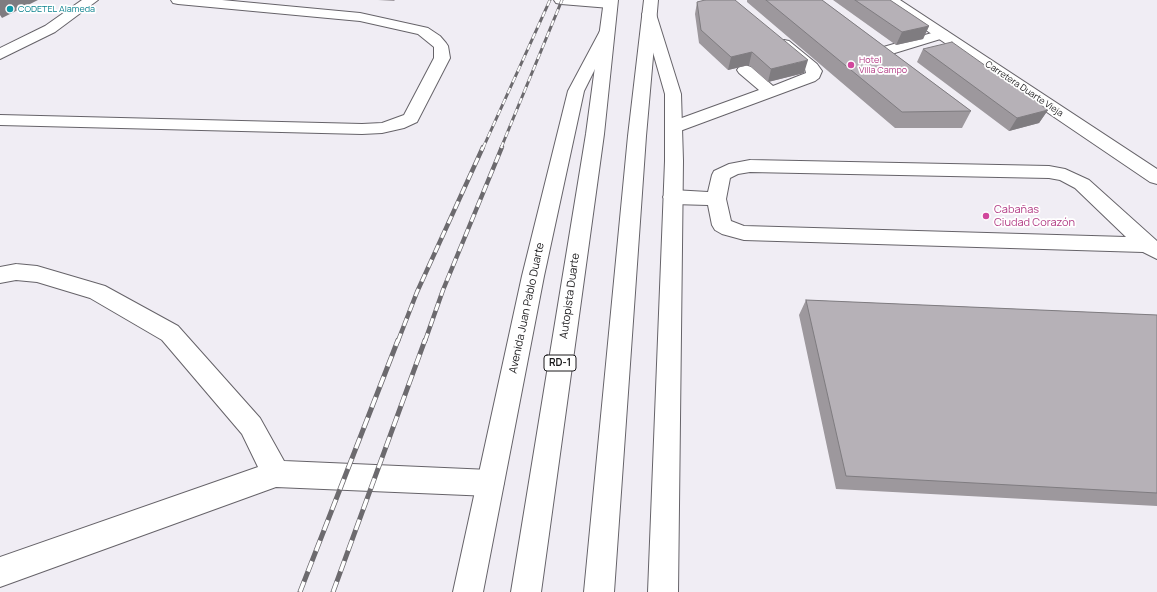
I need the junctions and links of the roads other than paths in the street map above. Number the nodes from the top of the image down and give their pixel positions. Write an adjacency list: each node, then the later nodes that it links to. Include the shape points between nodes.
1 (91, 0): 10 (main road, via 50,29)
2 (178, 0): 14 (main road, via 360,17 423,31 436,39 441,46 442,58 411,118 382,128)
3 (561, 0): 5 (main road)
4 (891, 0): 8 (main road, Carretera Duarte Vieja)
5 (610, 2): 7 (main road, Autopista Duarte / RD-1)
6 (650, 7): 15 (main road, via 673,94); 26 (main road)
7 (607, 31): 22 (main road, Avenida Juan Pablo Duarte, via 576,91 533,276); 25 (main road, Autopista Duarte / RD-1, via 595,134)
8 (942, 34): 11 (main road, via 879,46); 16 (main road, Carretera Duarte Vieja)
9 (775, 37): 13 (main road, via 814,71 809,78)
10 (0, 54)
11 (897, 60)
12 (746, 70): 13 (main road)
13 (771, 92): 15 (main road)
14 (0, 120)
15 (674, 127): 17 (main road)
16 (1157, 178)
17 (673, 197): 18 (main road); 27 (main road)
18 (716, 199): 19 (main road, via 722,225 744,233); 19 (main road, via 721,175 736,168 750,166 1049,172 1065,175 1082,184)
19 (1152, 248)
20 (0, 275): 21 (main road, via 16,272 37,274 97,292 170,333 251,426)
21 (276, 474): 22 (main road); 23 (main road)
22 (490, 483): 24 (main road, Avenida Juan Pablo Duarte)
23 (0, 572)
24 (468, 592)
25 (526, 592)
26 (599, 592)
27 (664, 592)

